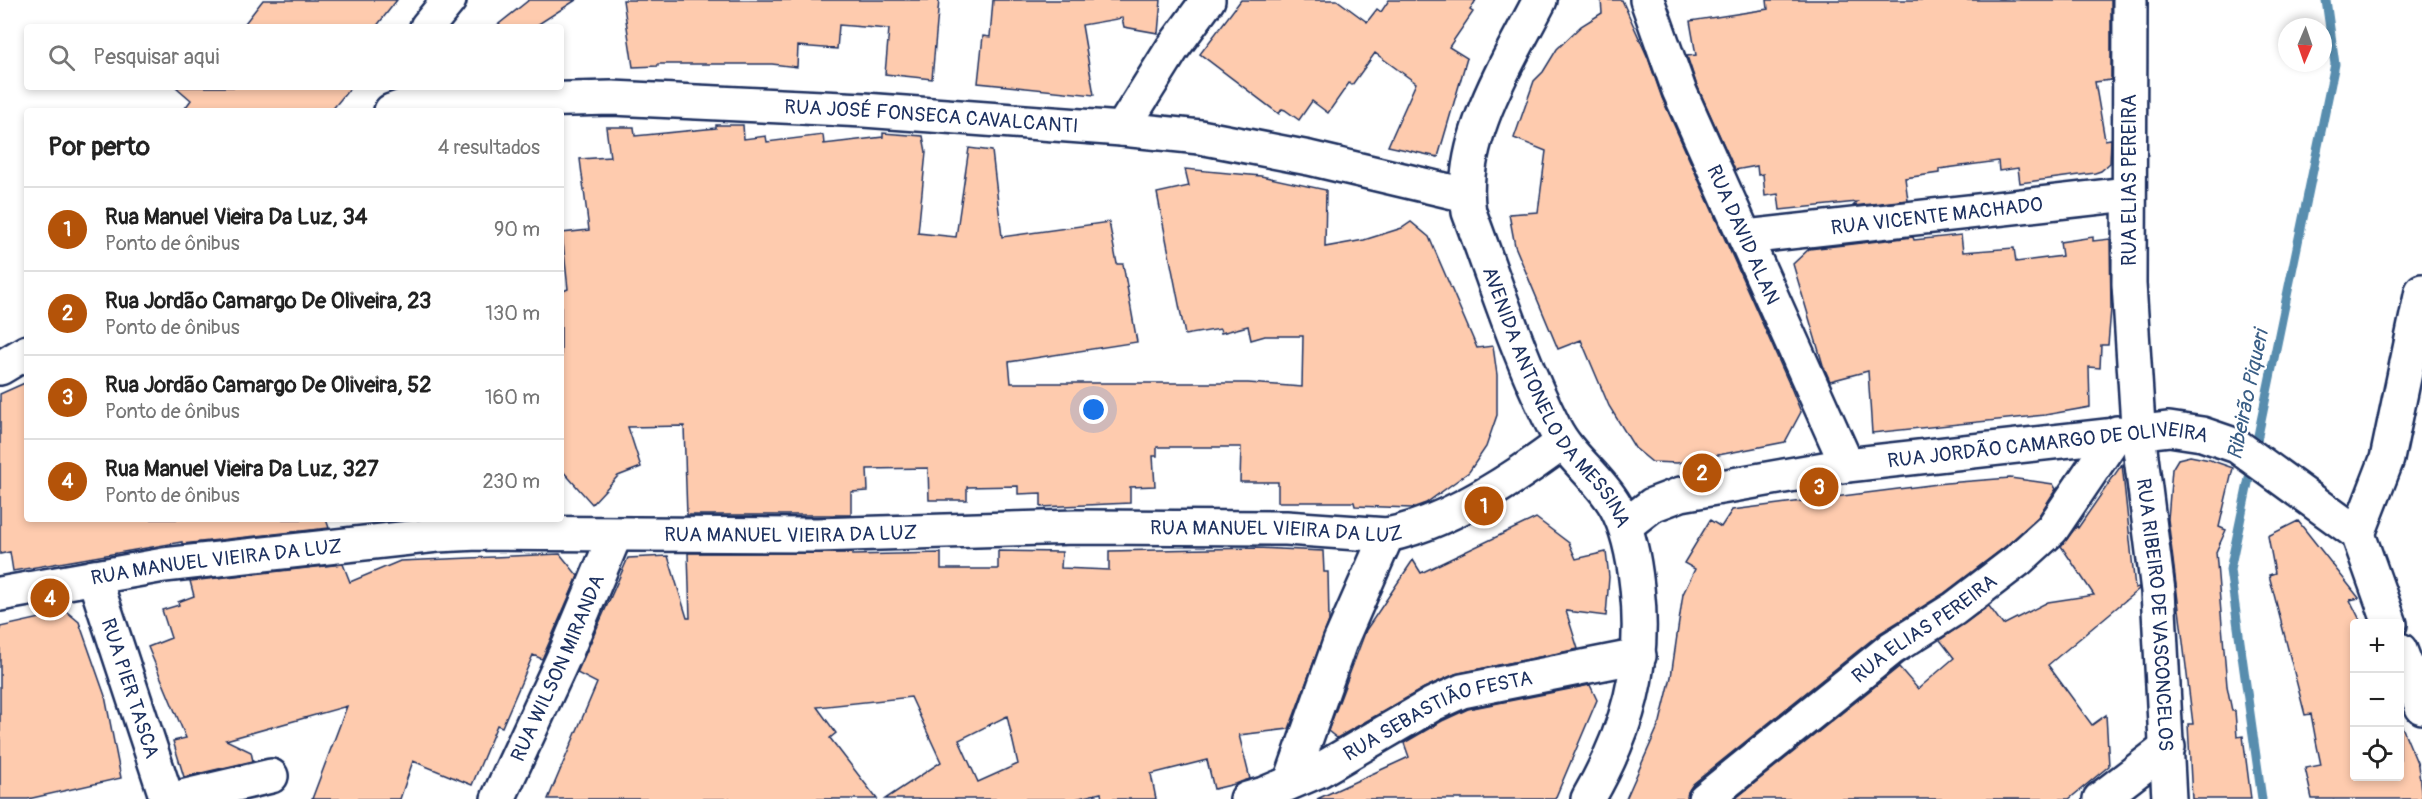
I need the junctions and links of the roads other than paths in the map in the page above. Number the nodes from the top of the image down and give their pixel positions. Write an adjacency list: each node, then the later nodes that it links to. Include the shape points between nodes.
1 (449, 0): 6 (street)
2 (1208, 0): 8 (street)
3 (1540, 0): 10 (street, AVENIDA ANTONELO DA MESSINA, via 1489,100 1472,155)
4 (1647, 0): 11 (street, RUA DAVID ALAN, via 1679,90)
5 (2130, 0): 9 (street, RUA ELIAS PEREIRA)
6 (429, 24)
7 (398, 102): 8 (street, RUA JOSÉ FONSECA CAVALCANTI, via 612,98 864,110)
8 (1122, 129): 10 (street, RUA JOSÉ FONSECA CAVALCANTI, via 1200,137)
9 (2128, 194): 11 (street, RUA VICENTE MACHADO); 15 (street, RUA ELIAS PEREIRA)
10 (1466, 195): 16 (street, AVENIDA ANTONELO DA MESSINA, via 1537,394)
11 (1746, 237): 17 (street, RUA DAVID ALAN)
12 (2422, 291): 20 (street, via 2386,459)
13 (24, 354): 14 (street)
14 (0, 368)
15 (2128, 432): 17 (street, RUA JORDÃO CAMARGO DE OLIVEIRA); 20 (street, RUA JORDÃO CAMARGO DE OLIVEIRA, via 2180,430 2237,446); 28 (street, RUA RIBEIRO DE VASCONCELOS, via 2158,591); 36 (street, RUA ELIAS PEREIRA, via 2058,522 2018,560 1954,609 1892,648)
16 (1562, 443): 18 (street, AVENIDA ANTONELO DA MESSINA, via 1600,484); 21 (street, RUA MANUEL VIEIRA DA LUZ, via 1512,479 1441,517)
17 (1847, 465): 18 (street, RUA JORDÃO CAMARGO DE OLIVEIRA, via 1681,494 1652,505)
18 (1625, 526): 25 (street, AVENIDA ANTONELO DA MESSINA, via 1639,603)
19 (615, 534): 21 (street, RUA MANUEL VIEIRA DA LUZ, via 817,535 1088,527 1286,528); 22 (street, RUA MANUEL VIEIRA DA LUZ, via 437,535 175,563); 33 (street, RUA WILSON MIRANDA)
20 (2358, 534): 24 (street)
21 (1387, 535): 30 (street, via 1340,642)
22 (94, 577): 23 (street, RUA MANUEL VIEIRA DA LUZ); 31 (street, RUA PIER TASCA)
23 (0, 594)
24 (2388, 619)
25 (1639, 656): 30 (street, RUA SEBASTIÃO FESTA, via 1462,691 1320,770); 35 (street, AVENIDA ANTONELO DA MESSINA, via 1633,698 1622,730)
26 (2404, 660): 27 (street)
27 (2422, 707)
28 (2168, 747): 37 (street); 38 (street, RUA RIBEIRO DE VASCONCELOS)
29 (271, 776): 32 (street)
30 (1291, 781): 34 (street, RUA SEBASTIÃO FESTA)
31 (167, 799)
32 (173, 799)
33 (498, 799)
34 (1247, 799)
35 (1588, 799)
36 (1705, 799)
37 (2100, 799)
38 (2169, 799)

